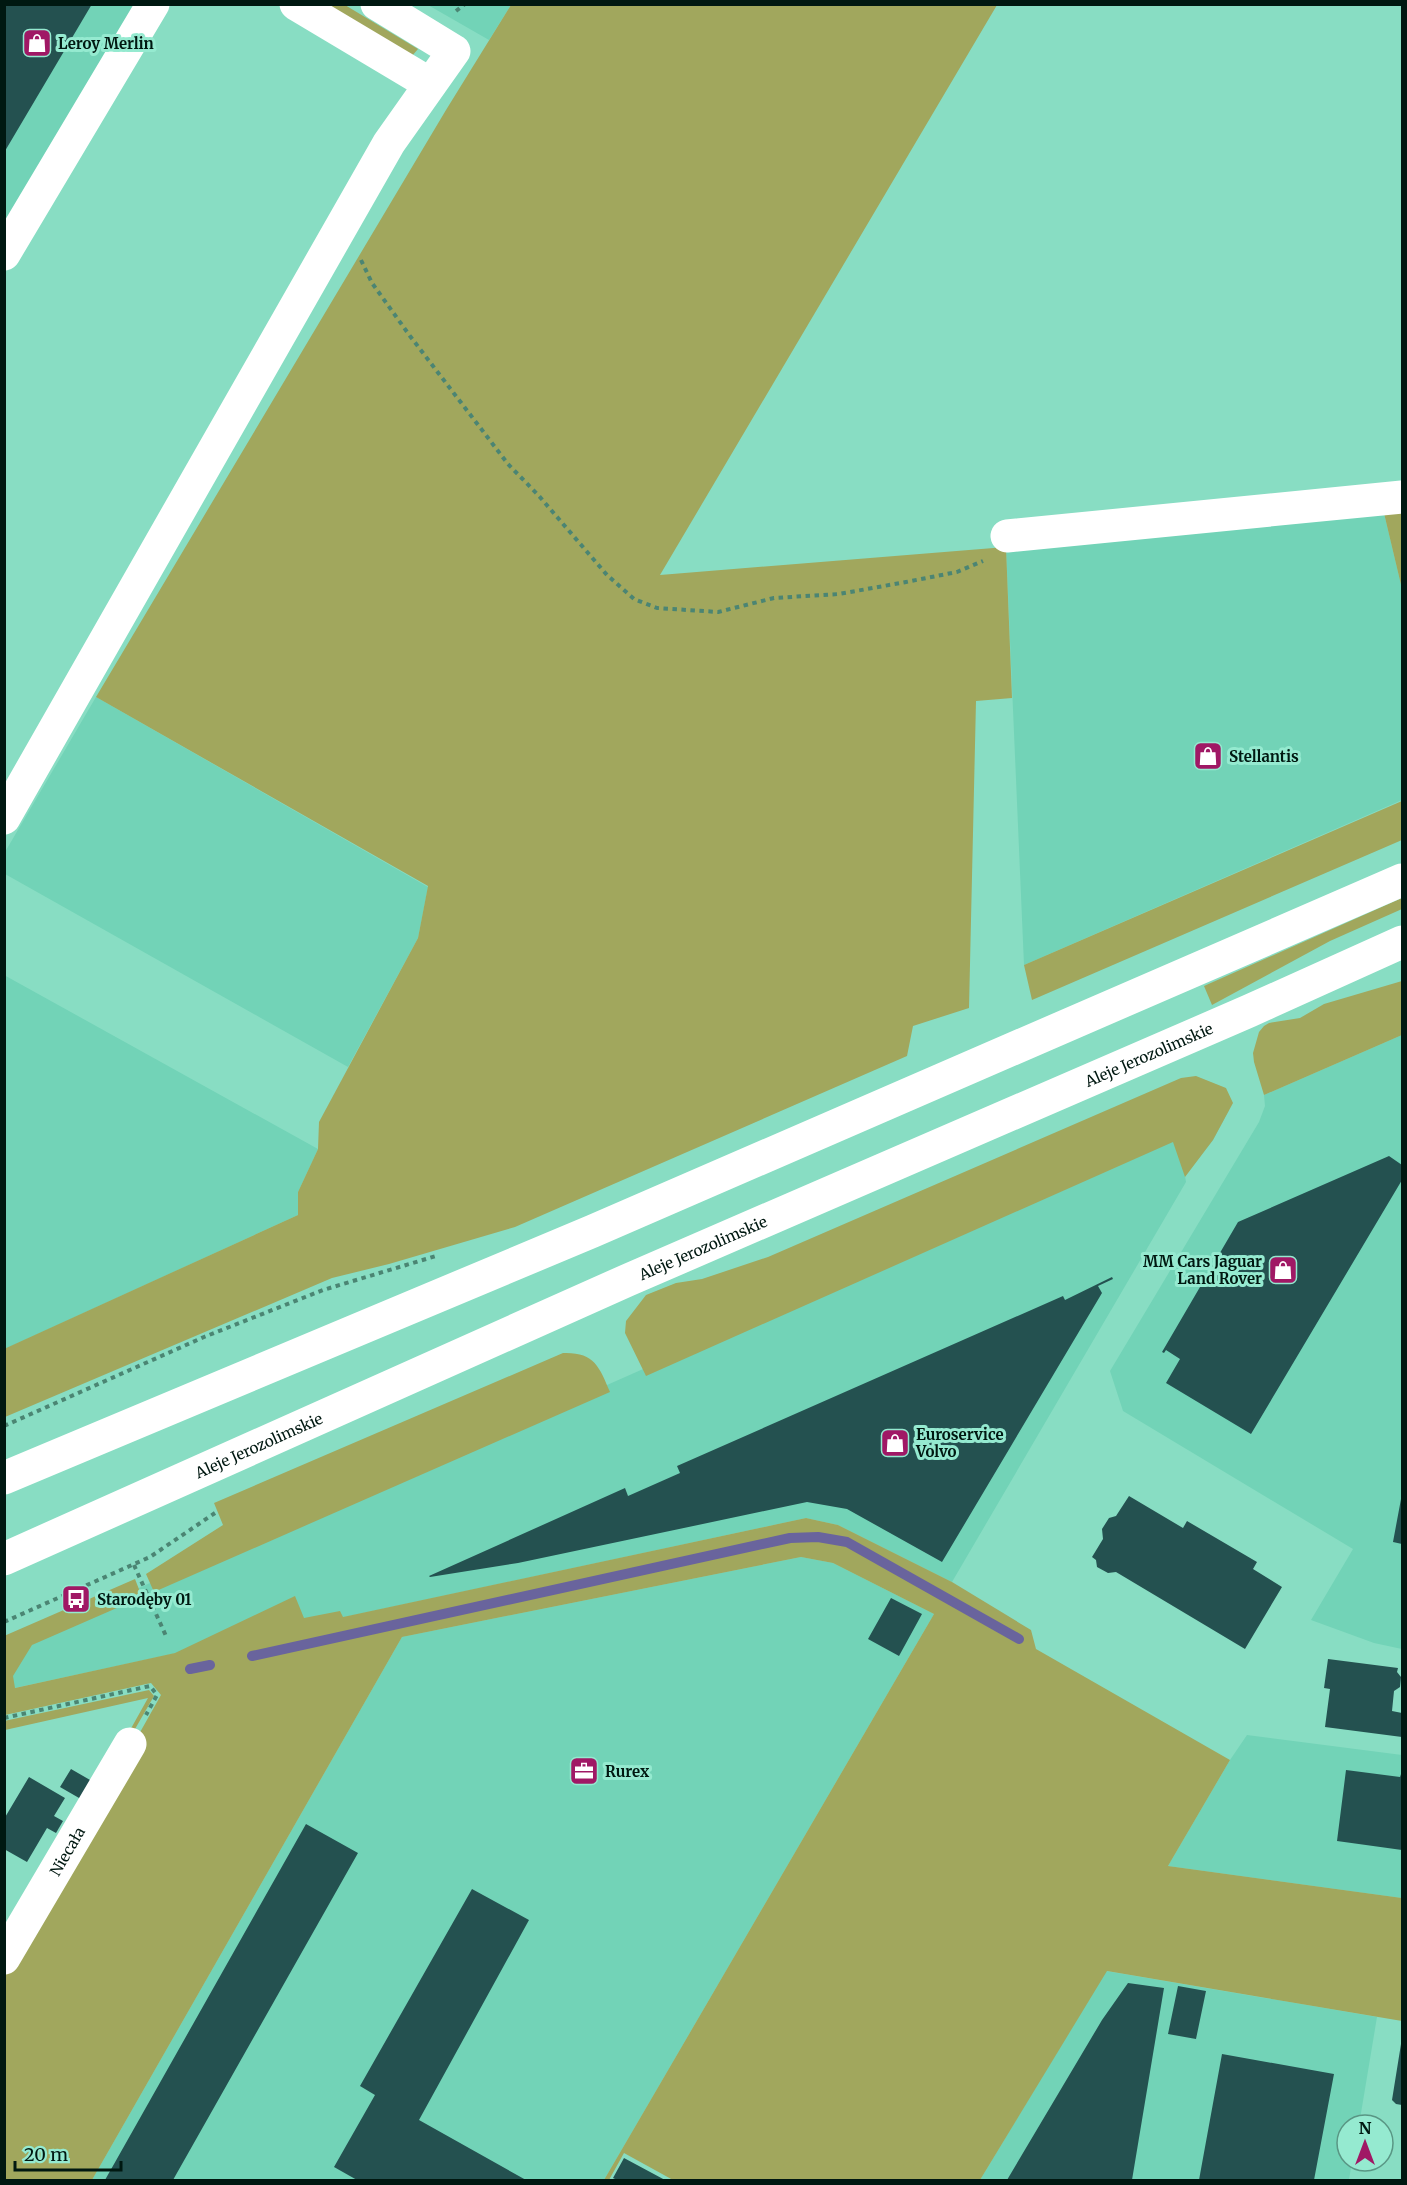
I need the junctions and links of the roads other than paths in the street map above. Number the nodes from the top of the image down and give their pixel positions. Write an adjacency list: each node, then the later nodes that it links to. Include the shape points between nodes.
1 (153, 4): 5 (main road)
2 (296, 4): 4 (main road)
3 (377, 4): 4 (main road, via 454,51)
4 (430, 84): 8 (main road, via 389,143)
5 (4, 254)
6 (1402, 497): 7 (main road)
7 (1007, 536)
8 (4, 818)
9 (1402, 880): 11 (main road, via 593,1231)
10 (1402, 942): 12 (main road, Aleje Jerozolimskie, via 628,1280)
11 (4, 1478)
12 (4, 1559)
13 (130, 1744): 14 (main road, Niecała)
14 (4, 1958)

